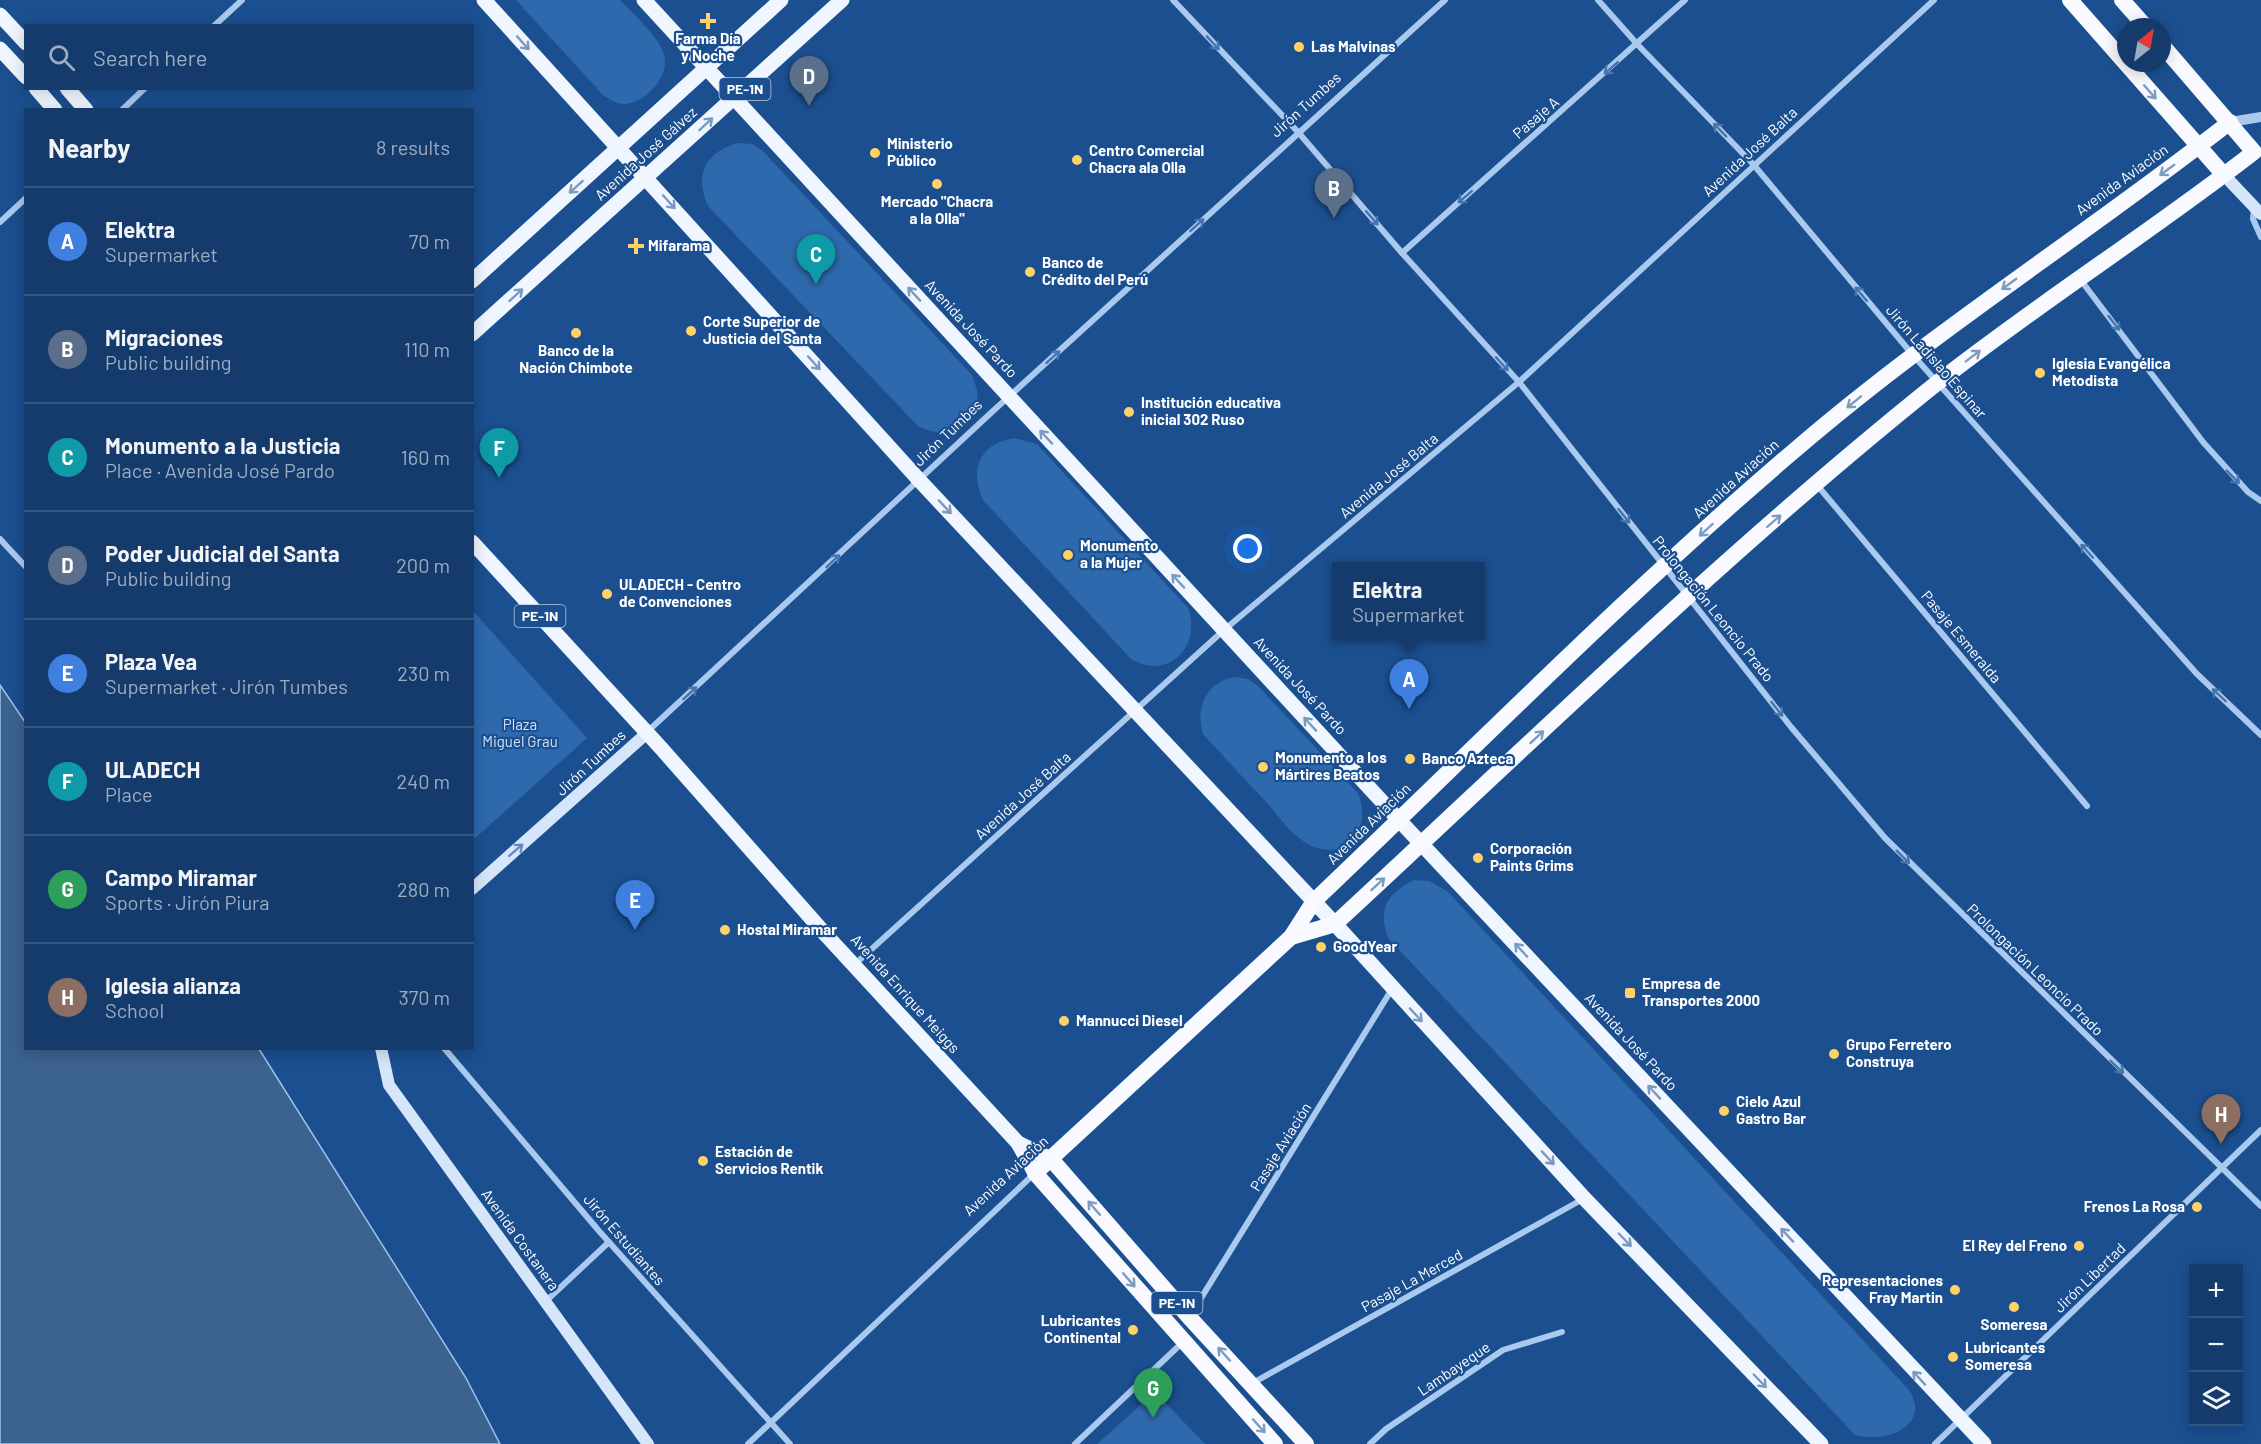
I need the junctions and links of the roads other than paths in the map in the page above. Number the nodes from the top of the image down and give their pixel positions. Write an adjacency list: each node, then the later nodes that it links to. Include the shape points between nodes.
1 (242, 0): 15 (street)
2 (484, 0): 33 (main road, one-way to 33)
3 (644, 0): 20 (main road, Avenida José Pardo)
4 (781, 0): 20 (main road, Avenida José Gálvez / PE-1N)
5 (842, 0): 25 (main road, Avenida José Gálvez / PE-1N)
6 (1173, 0): 31 (street, Prolongación Leoncio Prado, one-way to 31)
7 (1444, 0): 31 (street, Jirón Tumbes)
8 (1598, 0): 17 (street, Jirón Ladislao Espinar)
9 (1686, 0): 17 (street, Pasaje A)
10 (1934, 0): 35 (street, Avenida José Balta)
11 (2070, 0): 32 (highway, one-way to 32)
12 (2122, 0): 14 (highway)
13 (0, 15): 16 (main road)
14 (2138, 18)
15 (216, 24)
16 (24, 41)
17 (1638, 45): 35 (street, Jirón Ladislao Espinar, one-way to 17); 42 (street, Pasaje A, one-way to 42)
18 (0, 49): 21 (main road)
19 (2171, 55): 30 (highway)
20 (707, 68): 25 (main road, Avenida José Pardo); 33 (main road, Avenida José Gálvez / PE-1N)
21 (24, 75)
22 (38, 90): 26 (main road)
23 (69, 90): 27 (main road)
24 (143, 90): 28 (street)
25 (734, 98): 37 (main road, Avenida José Gálvez / PE-1N, one-way to 25); 49 (main road, Avenida José Pardo, one-way to 25)
26 (53, 108)
27 (84, 108)
28 (124, 108)
29 (2261, 117): 30 (street, Avenida Aviación)
30 (2230, 122): 32 (highway, Avenida Aviación); 34 (highway)
31 (1298, 132): 42 (street, Prolongación Leoncio Prado, one-way to 42); 49 (street, Jirón Tumbes, one-way to 31)
32 (2198, 147): 36 (highway); 46 (highway, Avenida Aviación, one-way to 46)
33 (619, 148): 37 (main road); 44 (main road, Avenida José Gálvez / PE-1N, one-way to 44)
34 (2259, 152): 36 (highway, Avenida Aviación)
35 (1754, 164): 46 (street, Jirón Ladislao Espinar, one-way to 35); 47 (street, Avenida José Balta)
36 (2224, 175): 39 (main road); 43 (highway, Avenida Aviación)
37 (647, 178): 45 (main road, Avenida José Gálvez / PE-1N, one-way to 37); 50 (main road, one-way to 50)
38 (24, 200): 40 (street)
39 (2257, 210): 41 (street, via 2253,219)
40 (0, 222)
41 (2261, 237)
42 (1402, 253): 47 (street, Prolongación Leoncio Prado, one-way to 47)
43 (2078, 277): 48 (highway, Avenida Aviación, one-way to 43); 52 (street, one-way to 52, via 2203,442)
44 (474, 279)
45 (474, 332)
46 (1912, 354): 48 (street, Jirón Ladislao Espinar); 56 (highway, Avenida Aviación, one-way to 56, via 1795,450)
47 (1519, 382): 56 (street, Prolongación Leoncio Prado, one-way to 56); 58 (street, Avenida José Balta)
48 (1938, 383): 51 (highway, Avenida Aviación); 61 (street, Jirón Ladislao Espinar, one-way to 48, via 2197,674)
49 (1009, 397): 50 (street, Jirón Tumbes); 58 (main road, Avenida José Pardo, one-way to 49)
50 (920, 481): 59 (main road, one-way to 59); 60 (street, Jirón Tumbes, one-way to 50)
51 (1817, 484): 57 (highway, Avenida Aviación, one-way to 51); 62 (street, Pasaje Esmeralda)
52 (2261, 501)
53 (0, 538): 55 (street)
54 (474, 544): 60 (main road, PE-1N)
55 (24, 565)
56 (1664, 568): 57 (street, Prolongación Leoncio Prado); 63 (highway, Avenida Aviación)
57 (1689, 596): 64 (highway, Avenida Aviación, one-way to 57); 76 (street, Prolongación Leoncio Prado, one-way to 76, via 1791,727 1885,838)
58 (1224, 630): 59 (street, Avenida José Balta); 63 (main road, Avenida José Pardo, one-way to 58)
59 (1136, 710): 66 (main road); 69 (street, Avenida José Balta)
60 (647, 733): 65 (main road, Jirón Tumbes, one-way to 60); 69 (main road, Avenida Enrique Meiggs / PE-1N)
61 (2261, 735)
62 (2087, 806)
63 (1399, 820): 64 (main road, Avenida José Pardo); 66 (highway, Avenida Aviación)
64 (1422, 844): 67 (highway, Avenida Aviación, one-way to 64); 86 (main road, Avenida José Pardo, one-way to 64)
65 (474, 887)
66 (1314, 901): 67 (main road); 68 (highway, Avenida Aviación)
67 (1335, 924): 68 (highway, Avenida Aviación); 70 (main road)
68 (1291, 937): 75 (highway, Avenida Aviación)
69 (854, 965): 74 (main road, Avenida Enrique Meiggs / PE-1N)
70 (1392, 989): 78 (main road, one-way to 78); 82 (street, Pasaje Aviación)
71 (381, 1050): 81 (main road, Avenida Costanera, via 389,1085)
72 (446, 1050): 80 (street, Jirón Estudiantes)
73 (2261, 1130): 76 (street, Jirón Libertad)
74 (1018, 1143): 75 (main road, Avenida Enrique Meiggs / PE-1N); 77 (main road, Avenida Enrique Meiggs / PE-1N)
75 (1051, 1159): 77 (highway, Avenida Aviación); 82 (highway, Avenida Enrique Meiggs / PE-1N, one-way to 75)
76 (2222, 1168): 79 (street, Prolongación Leoncio Prado); 86 (street, Jirón Libertad)
77 (1035, 1173): 84 (highway, Avenida Enrique Meiggs / PE-1N, one-way to 84); 87 (street, Avenida Aviación)
78 (1584, 1198): 85 (street, Pasaje La Merced); 95 (main road, one-way to 95)
79 (2261, 1206)
80 (609, 1242): 81 (street); 87 (street, Jirón Estudiantes)
81 (546, 1301): 88 (main road, Avenida Costanera)
82 (1190, 1317): 85 (highway, Avenida Enrique Meiggs / PE-1N, one-way to 82)
83 (1562, 1332): 94 (street, Lambayeque, via 1503,1350 1386,1429)
84 (1183, 1342): 91 (street); 92 (highway, Avenida Enrique Meiggs / PE-1N, one-way to 92)
85 (1251, 1384): 93 (highway, Avenida Enrique Meiggs / PE-1N)
86 (1959, 1420): 96 (street, Jirón Libertad); 97 (main road, Avenida José Pardo)
87 (771, 1423): 89 (street, Avenida Aviación); 90 (street, Jirón Estudiantes)
88 (648, 1444)
89 (748, 1444)
90 (790, 1444)
91 (1075, 1444)
92 (1275, 1444)
93 (1306, 1444)
94 (1370, 1444)
95 (1821, 1444)
96 (1935, 1444)
97 (1984, 1444)

